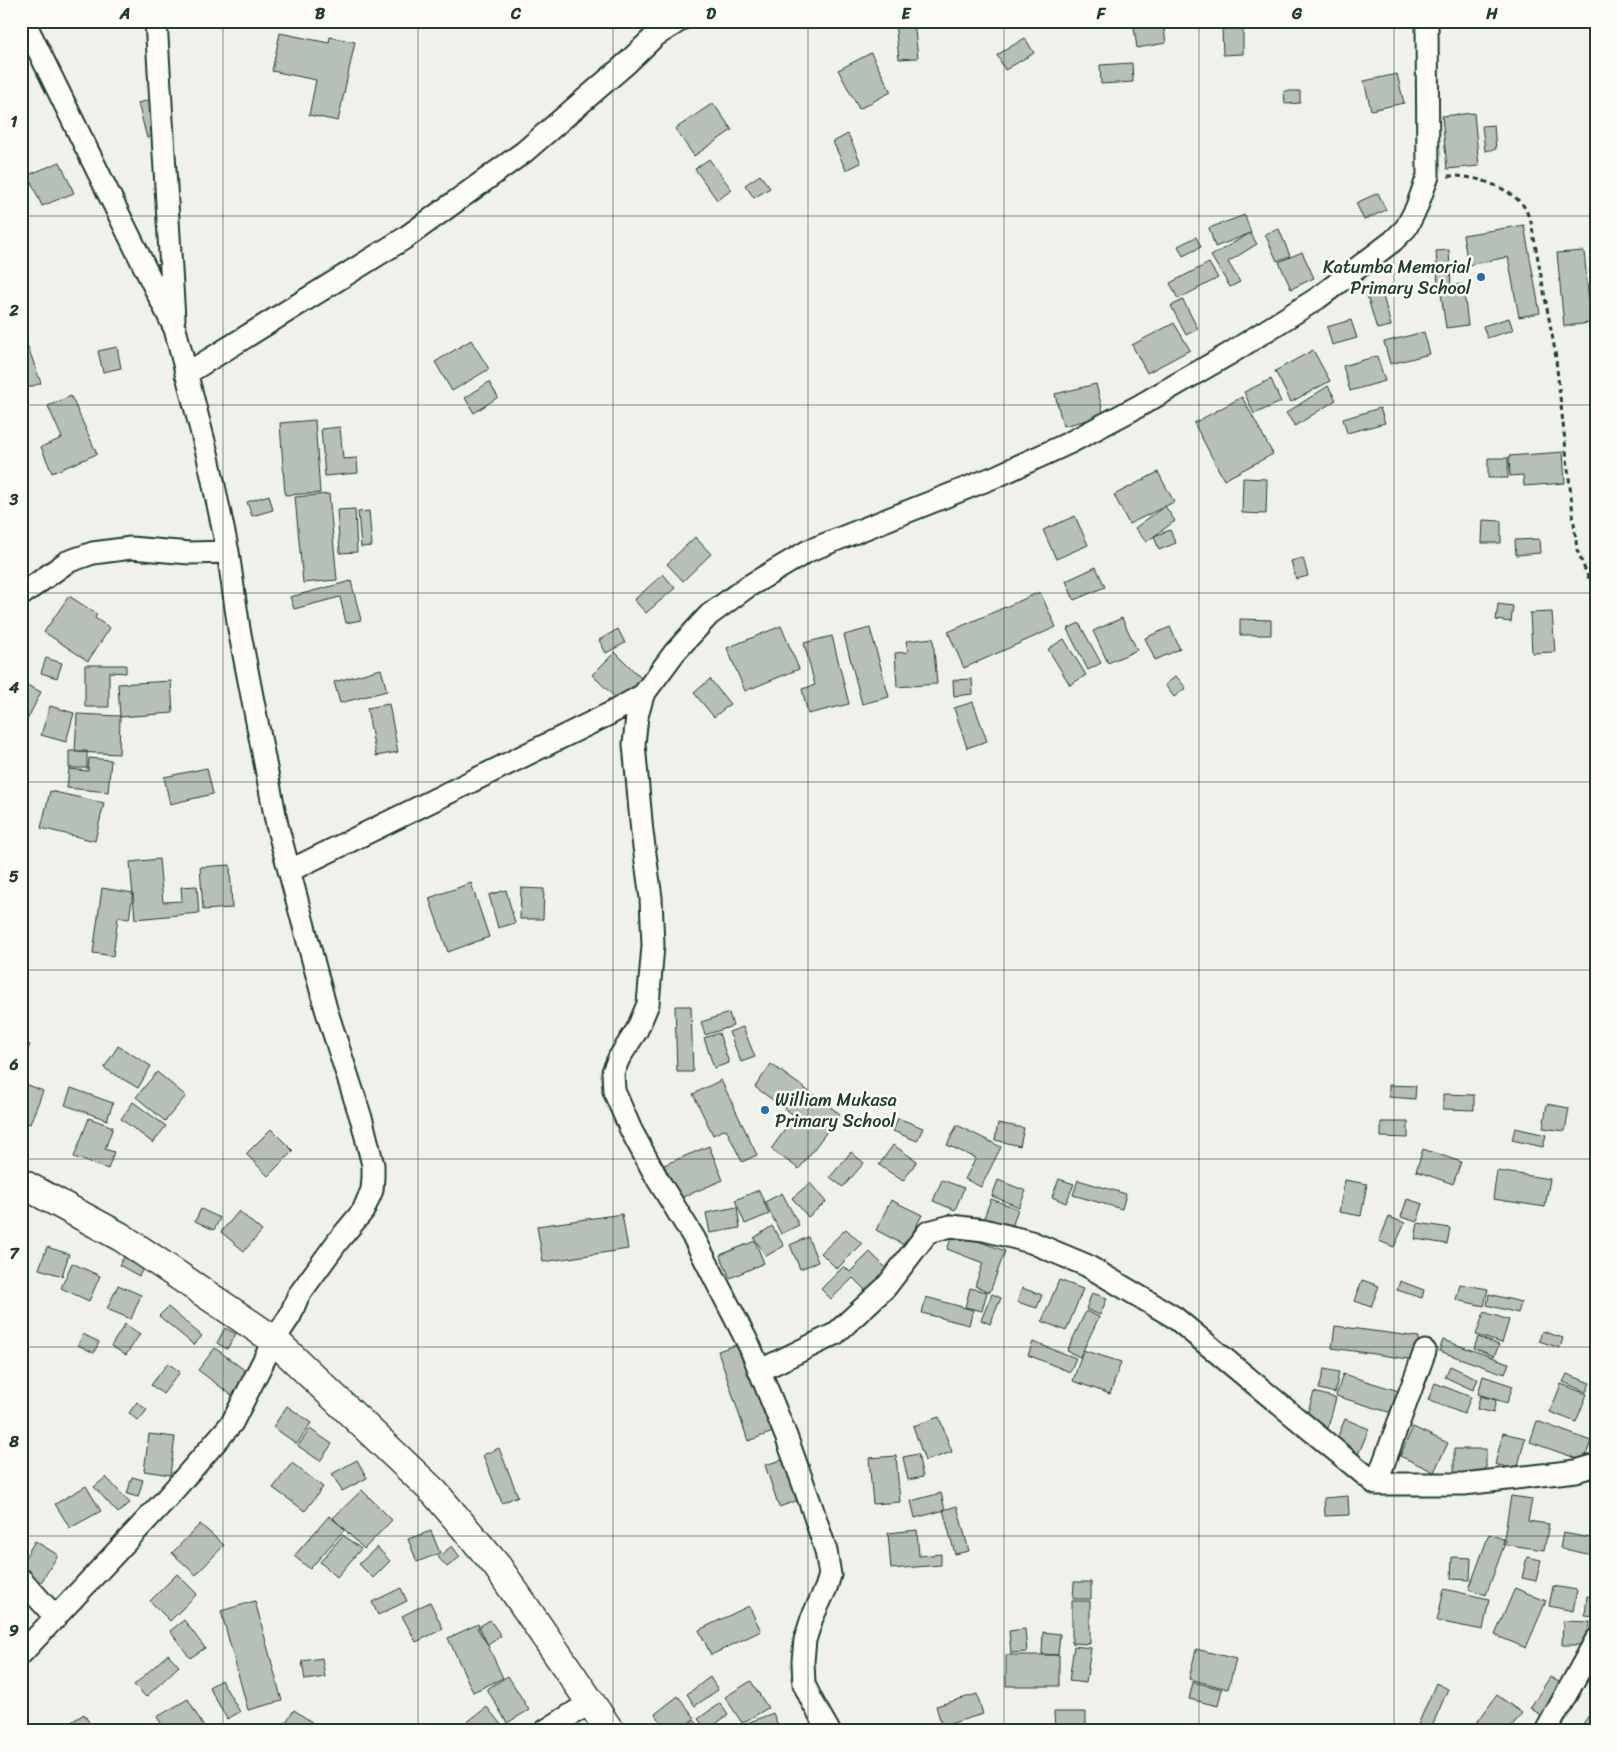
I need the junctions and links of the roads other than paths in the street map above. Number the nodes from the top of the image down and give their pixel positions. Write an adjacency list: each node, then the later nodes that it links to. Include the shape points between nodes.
1 (24, 21): 5 (street)
2 (156, 21): 5 (street)
3 (679, 21): 6 (street, via 655,36 524,152 405,238)
4 (1427, 21): 9 (street, via 1428,176 1406,228 1393,241 1318,298 1139,406 997,476 808,551 747,587 709,615 675,652)
5 (175, 329): 6 (street)
6 (186, 374): 7 (street)
7 (228, 552): 8 (street, via 190,553 131,548 93,553 67,562); 10 (street, via 239,629 277,825)
8 (21, 595)
9 (643, 696): 10 (street); 14 (street, via 634,744 651,898 653,946 648,1004 638,1030 613,1072 614,1091 640,1147 694,1238)
10 (289, 870): 12 (street, via 326,1009 362,1121 373,1177 372,1190 363,1211 298,1296 290,1316)
11 (21, 1183): 12 (main road, via 121,1237)
12 (274, 1340): 18 (street, via 232,1423); 21 (main road, via 435,1493 497,1566)
13 (1425, 1351): 16 (street)
14 (759, 1371): 16 (street, via 835,1334 886,1287 928,1232 951,1226 984,1230 1031,1242 1086,1265 1174,1317); 24 (street, via 786,1436 826,1551 830,1575 805,1640 803,1662 804,1684)
15 (1596, 1465): 16 (street, via 1576,1472 1464,1484)
16 (1376, 1484)
17 (21, 1579): 18 (street)
18 (56, 1618): 20 (street)
19 (1596, 1640): 25 (street)
20 (21, 1654)
21 (590, 1702): 22 (street); 23 (main road)
22 (545, 1731)
23 (610, 1731)
24 (829, 1731)
25 (1546, 1731)

